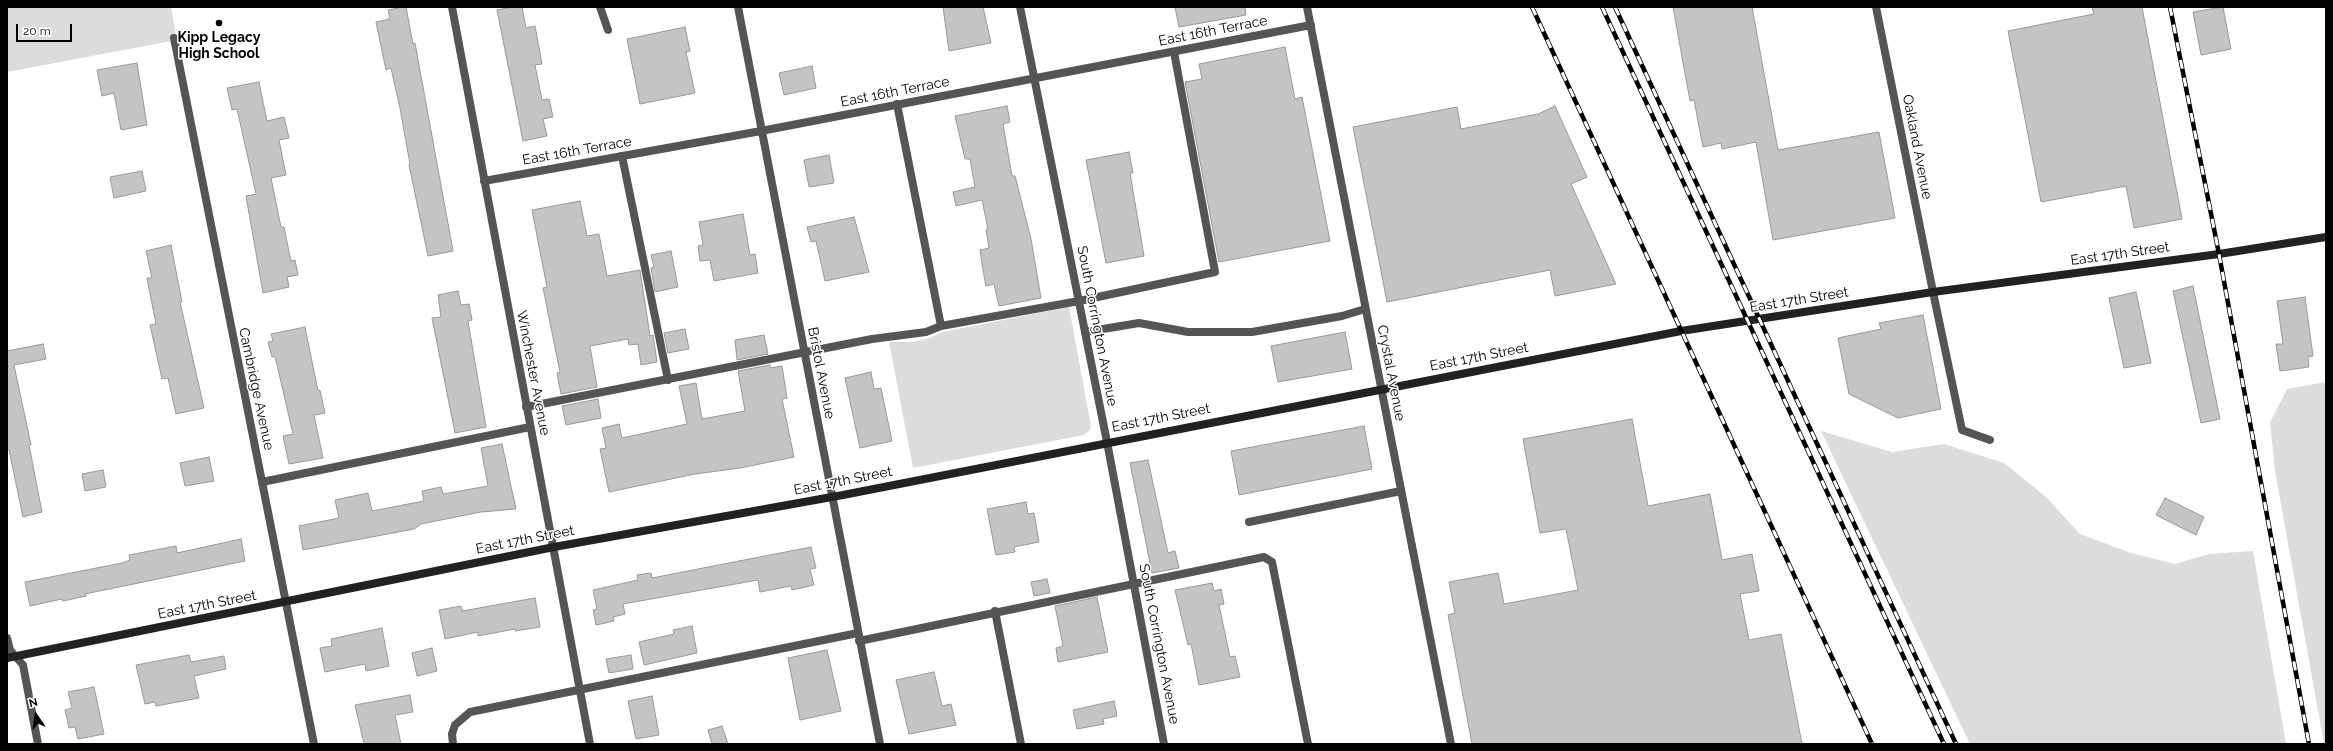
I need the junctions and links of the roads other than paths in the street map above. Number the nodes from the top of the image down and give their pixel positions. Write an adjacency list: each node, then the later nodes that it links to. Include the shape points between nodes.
1 (452, 7): 15 (street, Winchester Avenue)
2 (600, 7): 8 (street)
3 (738, 7): 13 (street, Bristol Avenue)
4 (1020, 7): 11 (street, South Corrington Avenue)
5 (1307, 7): 7 (street, Crystal Avenue)
6 (1876, 7): 17 (street, Oakland Avenue)
7 (1310, 25): 10 (street, East 16th Terrace); 19 (street, Crystal Avenue)
8 (608, 30)
9 (174, 38): 29 (street, Cambridge Avenue)
10 (1174, 52): 11 (street, East 16th Terrace); 18 (street, via 1216,272)
11 (1033, 79): 12 (street, East 16th Terrace); 18 (street, South Corrington Avenue)
12 (898, 104): 13 (street, East 16th Terrace); 20 (street)
13 (761, 131): 14 (street, East 16th Terrace); 22 (street, Bristol Avenue)
14 (622, 156): 15 (street, East 16th Terrace); 23 (street)
15 (484, 181): 25 (street, Winchester Avenue)
16 (2326, 237): 17 (street, East 17th Street, via 2219,254)
17 (1933, 292): 24 (street, East 17th Street, via 1681,331); 27 (street, Oakland Avenue, via 1962,430)
18 (1079, 301): 20 (street); 21 (street, South Corrington Avenue)
19 (1365, 309): 21 (street, via 1342,316 1252,332 1188,332 1139,323); 24 (street, Crystal Avenue)
20 (941, 326): 22 (street, via 926,332 872,338)
21 (1085, 332): 28 (street, South Corrington Avenue)
22 (804, 353): 23 (street); 31 (street, Bristol Avenue)
23 (668, 380): 25 (street)
24 (1381, 390): 28 (street, East 17th Street); 30 (street, Crystal Avenue)
25 (526, 408): 26 (street, Winchester Avenue)
26 (530, 427): 29 (street); 33 (street, Winchester Avenue)
27 (1990, 440)
28 (1107, 442): 31 (street, East 17th Street); 34 (street, South Corrington Avenue)
29 (262, 482): 35 (street, Cambridge Avenue)
30 (1401, 490): 32 (street); 50 (street, Crystal Avenue)
31 (832, 497): 33 (street, East 17th Street); 37 (street, Bristol Avenue)
32 (1249, 522)
33 (554, 547): 35 (street, East 17th Street); 41 (street, Winchester Avenue)
34 (1134, 583): 36 (street); 48 (street, South Corrington Avenue); 49 (street, via 1264,557 1272,562)
35 (287, 602): 39 (street, East 17th Street); 43 (street, Cambridge Avenue)
36 (995, 611): 37 (street); 47 (street)
37 (859, 637): 41 (street); 46 (street, Bristol Avenue)
38 (7, 638): 39 (street, via 10,650)
39 (16, 657): 40 (street, East 17th Street); 42 (street, via 23,664)
40 (7, 658)
41 (579, 689): 44 (street, via 470,712 455,724); 45 (street, Winchester Avenue)
42 (38, 744)
43 (314, 744)
44 (453, 744)
45 (590, 744)
46 (880, 744)
47 (1022, 744)
48 (1164, 744)
49 (1308, 744)
50 (1451, 744)

